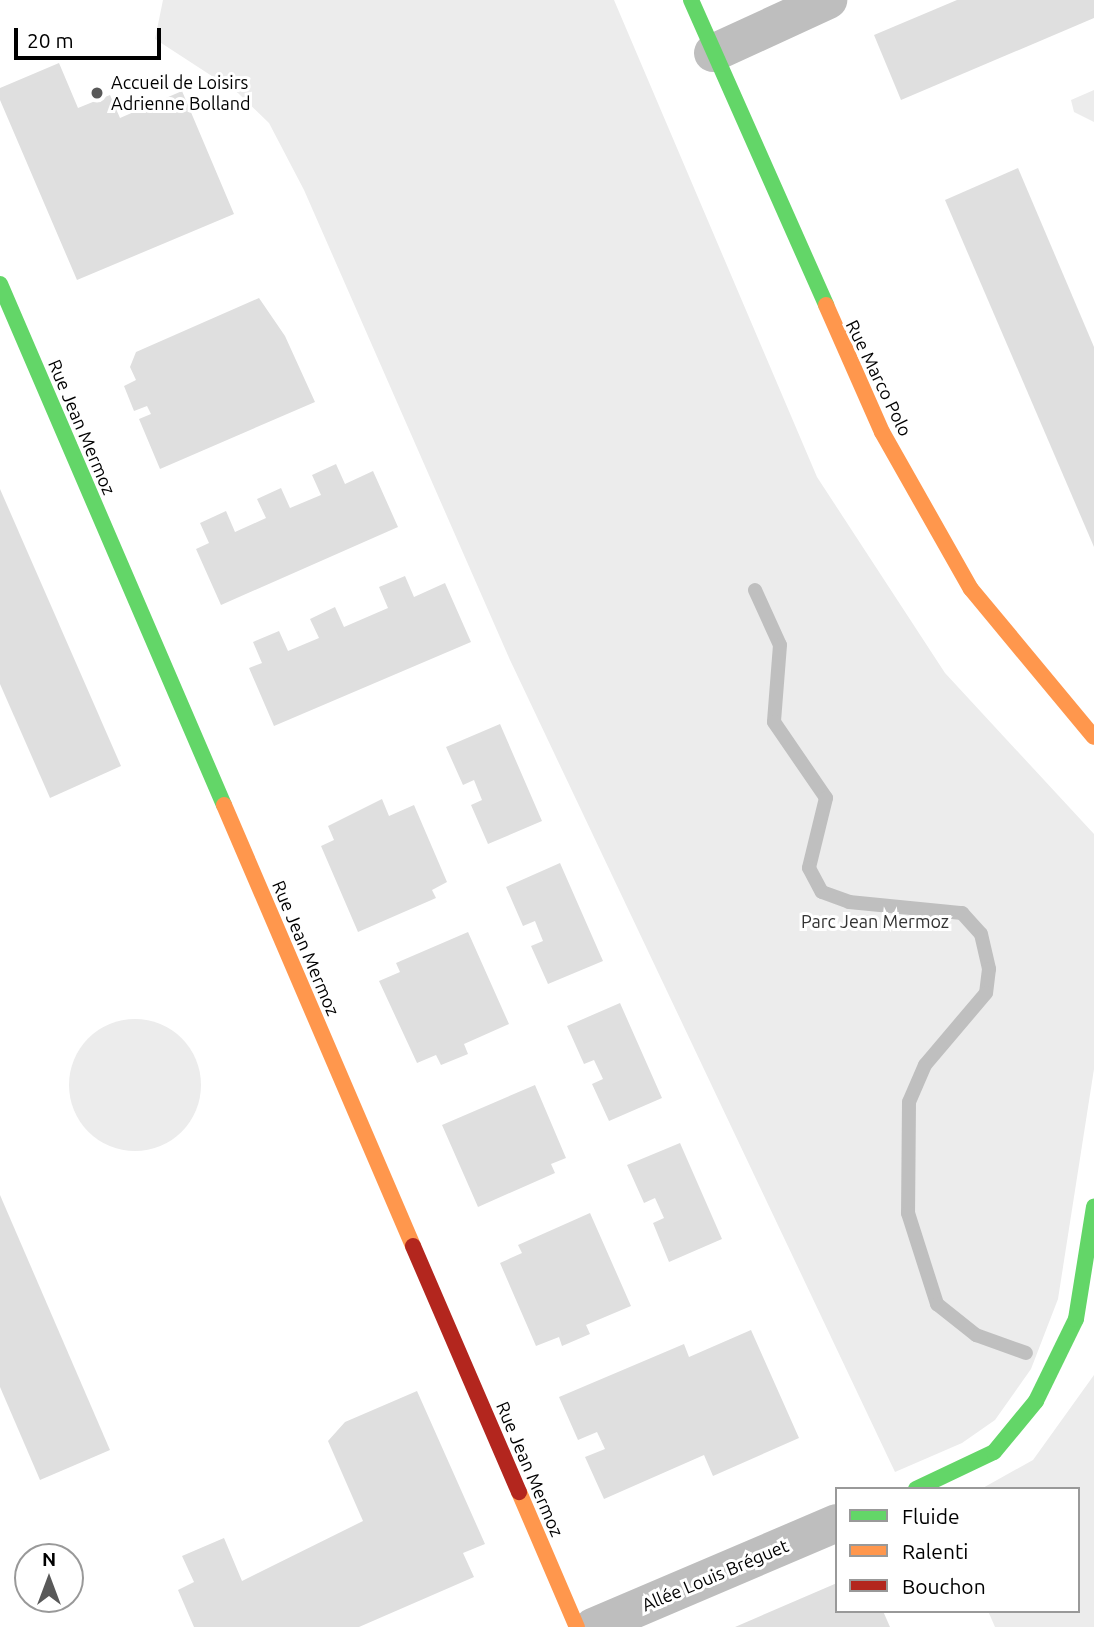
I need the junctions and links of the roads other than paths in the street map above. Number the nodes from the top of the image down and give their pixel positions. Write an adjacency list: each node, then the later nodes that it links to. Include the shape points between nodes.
1 (691, 0): 3 (street, Rue Marco Polo)
2 (828, 0): 3 (street)
3 (713, 53): 5 (street, Rue Marco Polo, via 882,432 971,589)
4 (0, 284): 9 (street, Rue Jean Mermoz)
5 (1094, 737)
6 (1094, 1206): 7 (street, via 1076,1319 1036,1401 994,1452)
7 (921, 1487)
8 (835, 1524): 10 (street, Allée Louis Bréguet)
9 (577, 1627)
10 (593, 1627)

